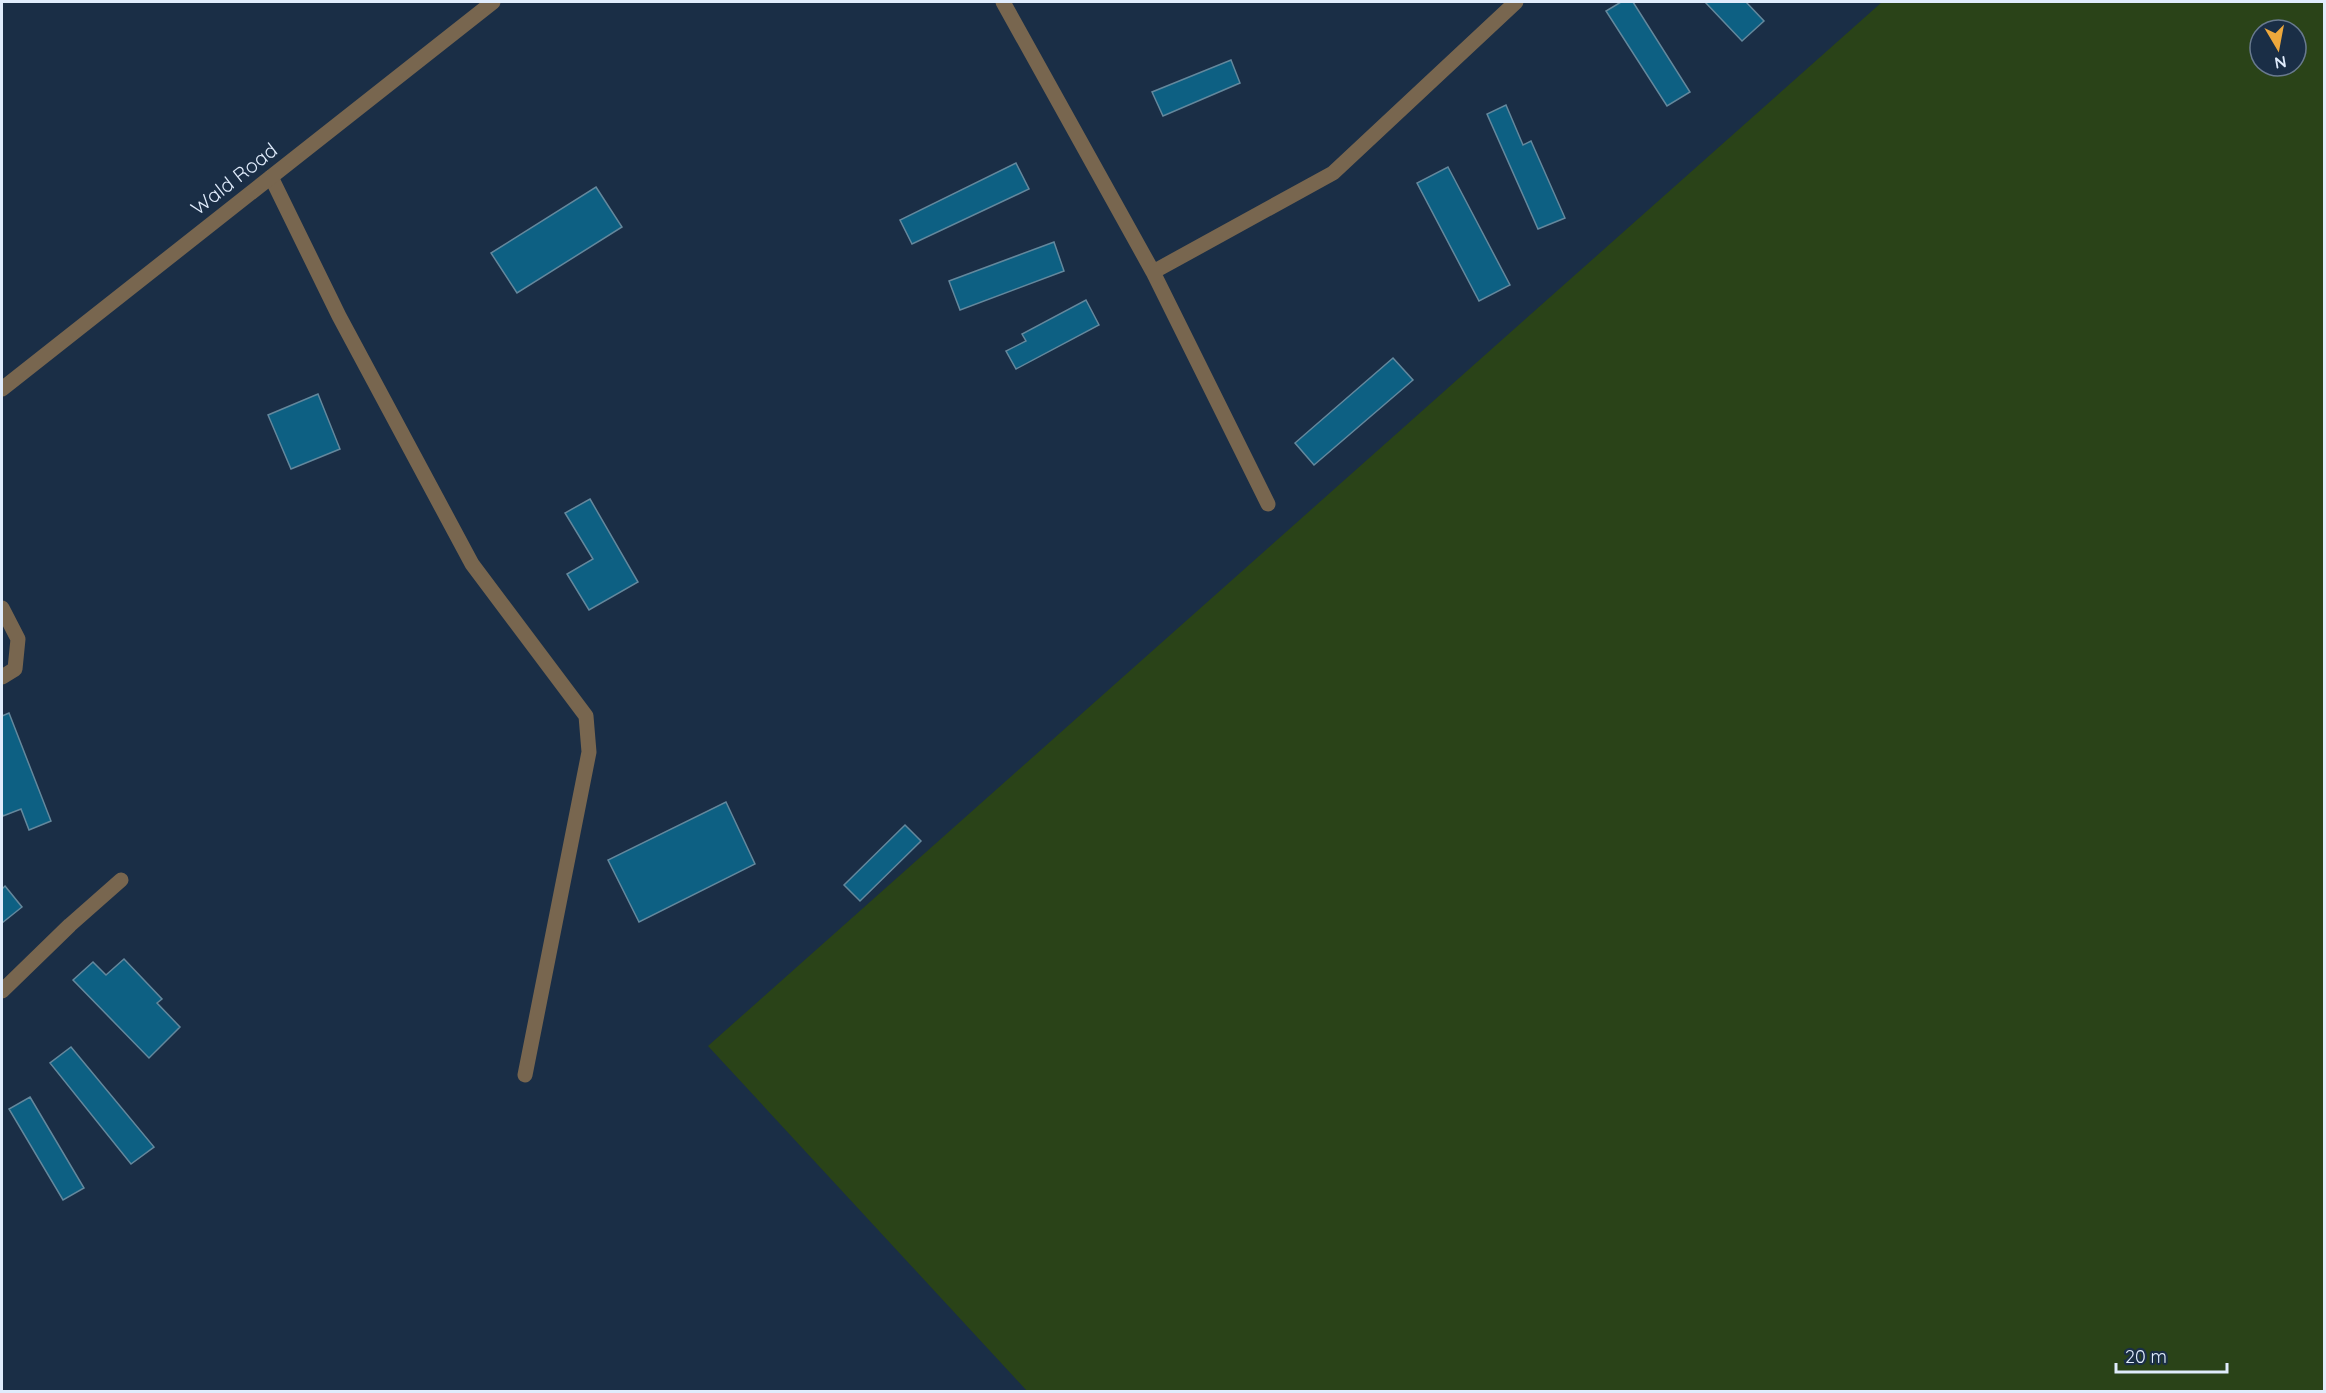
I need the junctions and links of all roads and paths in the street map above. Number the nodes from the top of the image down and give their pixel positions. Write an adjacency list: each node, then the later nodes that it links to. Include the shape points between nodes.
1 (493, 2): 4 (street, Wald Road)
2 (1003, 2): 5 (street)
3 (1515, 2): 5 (street, via 1333,173)
4 (271, 177): 6 (street, Wald Road); 12 (street, via 339,316 471,564 586,716 589,752)
5 (1153, 272): 7 (street)
6 (2, 389)
7 (1268, 504)
8 (2, 608): 9 (street, via 18,639 15,669)
9 (2, 676)
10 (121, 880): 11 (street)
11 (2, 991)
12 (525, 1075)

